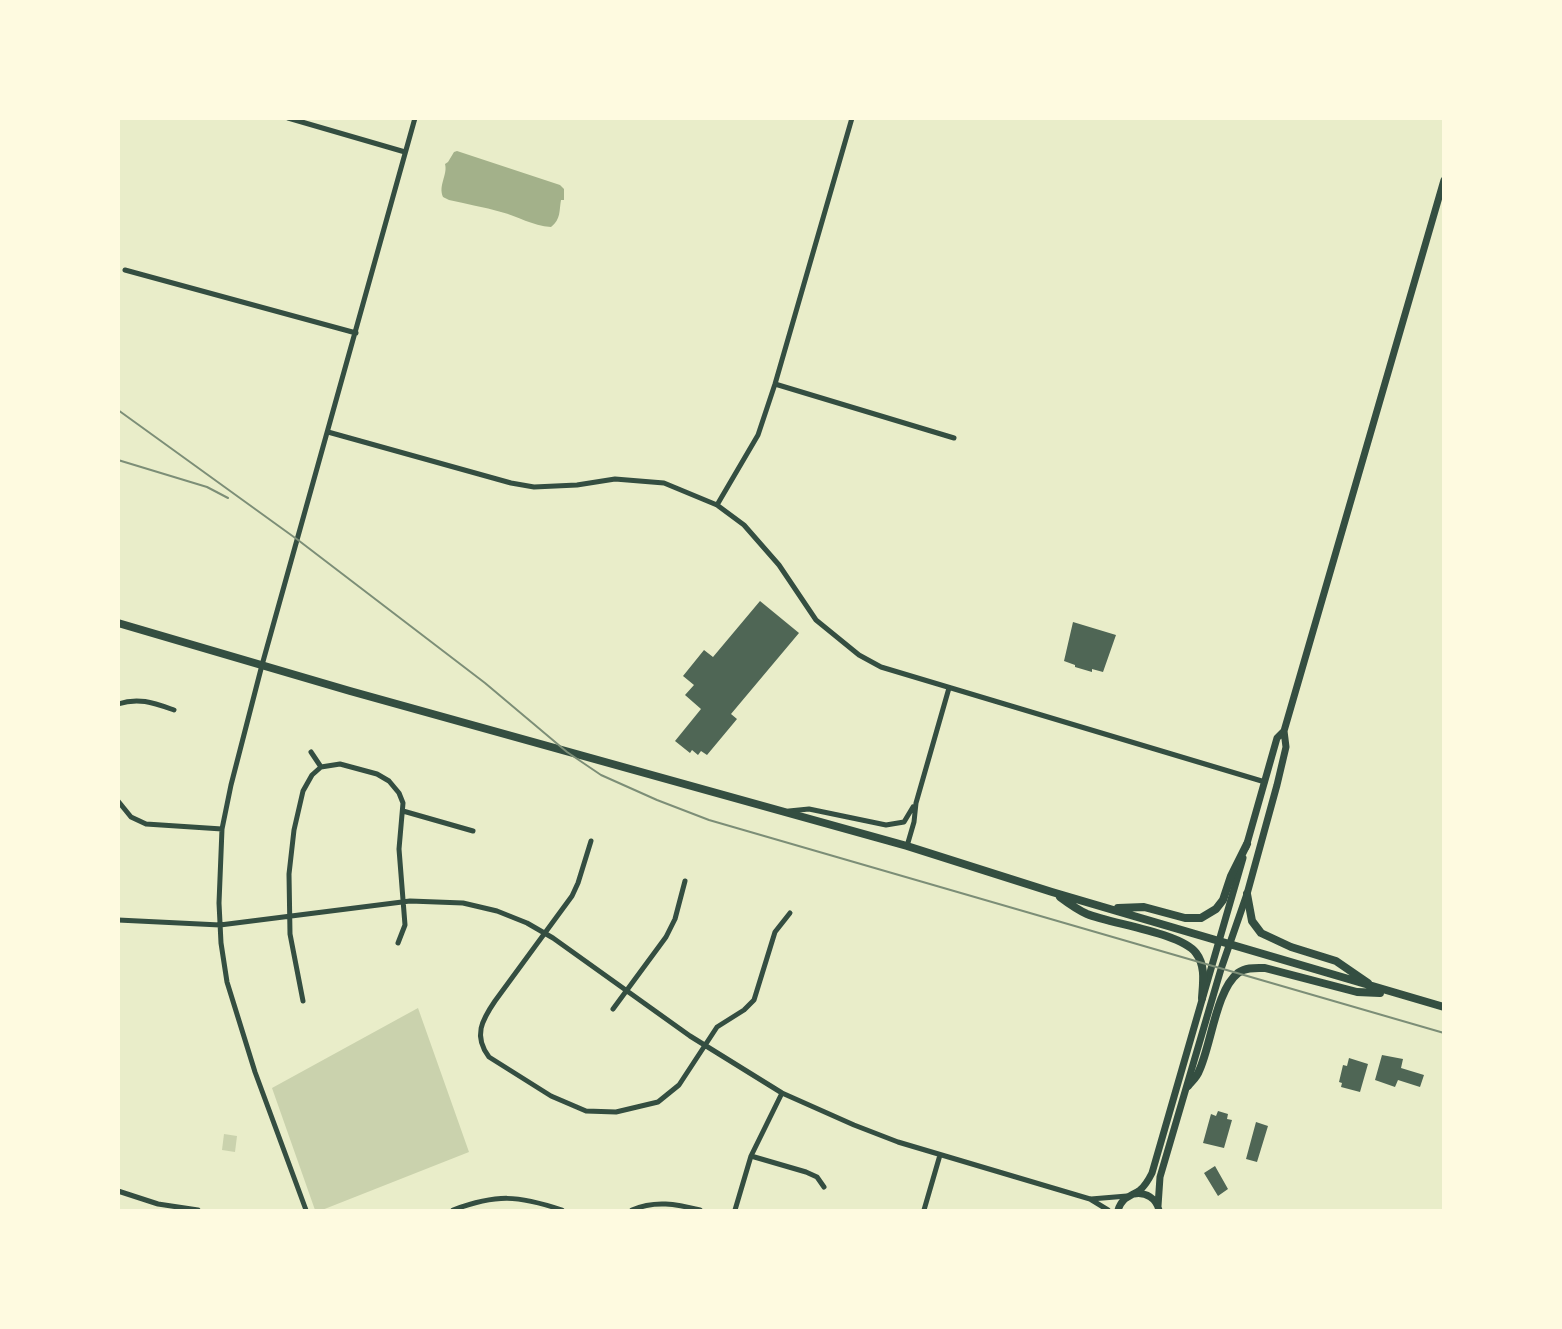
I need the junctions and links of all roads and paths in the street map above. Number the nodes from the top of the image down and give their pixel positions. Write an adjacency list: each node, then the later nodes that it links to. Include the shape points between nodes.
1 (288, 118): 4 (street)
2 (415, 118): 4 (street)
3 (852, 118): 8 (street)
4 (405, 152): 7 (street)
5 (1443, 180): 17 (street)
6 (126, 270): 7 (street)
7 (356, 333): 9 (street)
8 (775, 384): 10 (street); 11 (street, via 758,435)
9 (328, 432): 11 (street, via 511,483 534,487 577,485 615,478 664,483); 13 (street)
10 (954, 438)
11 (717, 505): 14 (street, via 744,525 828,631 880,667)
12 (118, 623): 13 (main road)
13 (262, 665): 24 (main road); 25 (street)
14 (949, 688): 20 (street); 22 (street)
15 (118, 704): 16 (street, via 145,701)
16 (174, 710)
17 (1284, 731): 20 (street, via 1277,738); 32 (street, via 1286,747)
18 (311, 752): 19 (street)
19 (321, 767): 23 (street, via 345,765 386,778 399,793); 36 (street, via 306,784 300,802 290,864)
20 (1264, 782): 28 (street)
21 (118, 801): 25 (street, via 131,817 146,824)
22 (916, 803): 24 (street, via 904,822 893,825 809,809); 29 (street)
23 (403, 811): 26 (street); 33 (street, via 399,849)
24 (781, 812): 29 (main road)
25 (222, 829): 38 (street)
26 (473, 831)
27 (591, 841): 39 (street, via 576,888)
28 (1247, 844): 34 (main road, via 1223,900 1201,918 1185,918 1144,907); 40 (street)
29 (907, 846): 31 (main road)
30 (685, 881): 44 (street, via 666,937)
31 (1052, 892): 34 (main road); 46 (main road, via 1086,913 1170,938 1192,949 1201,963)
32 (1247, 894): 42 (street); 43 (main road, via 1252,921 1261,933 1336,962)
33 (403, 901): 36 (street); 39 (street, via 444,901 479,907 516,918); 41 (street, via 405,925)
34 (1111, 908): 40 (main road)
35 (790, 913): 50 (street, via 775,932 754,1000 721,1024)
36 (289, 917): 38 (street); 47 (street)
37 (118, 920): 38 (street)
38 (220, 926): 62 (street, via 232,1002)
39 (545, 933): 44 (street); 50 (street, via 482,1022 484,1050 493,1060 574,1107 616,1112 663,1100 679,1084)
40 (1219, 941): 42 (main road); 46 (street)
41 (398, 943)
42 (1229, 944): 43 (main road); 51 (street)
43 (1376, 988): 45 (main road)
44 (627, 990): 49 (street); 50 (street)
45 (1393, 993): 48 (main road); 51 (main road, via 1357,992 1265,968 1242,970 1226,990 1199,1073)
46 (1202, 998): 57 (street, via 1152,1173)
47 (303, 1001)
48 (1443, 1007)
49 (613, 1009)
50 (704, 1046): 52 (street)
51 (1188, 1086): 60 (street, via 1160,1177)
52 (782, 1092): 53 (street, via 874,1133); 54 (street)
53 (940, 1155): 58 (street); 68 (street)
54 (751, 1156): 55 (street, via 806,1172 817,1177); 67 (street)
55 (824, 1187)
56 (120, 1192): 59 (street); 61 (street, via 158,1204)
57 (1130, 1195): 58 (street); 60 (street, via 1145,1194); 70 (street)
58 (1090, 1199): 69 (street)
59 (118, 1201)
60 (1159, 1209)
61 (198, 1210)
62 (306, 1210)
63 (457, 1210): 64 (street, via 503,1197)
64 (562, 1210)
65 (632, 1210): 66 (street, via 663,1203)
66 (700, 1210)
67 (735, 1210)
68 (924, 1210)
69 (1108, 1210)
70 (1118, 1210)

